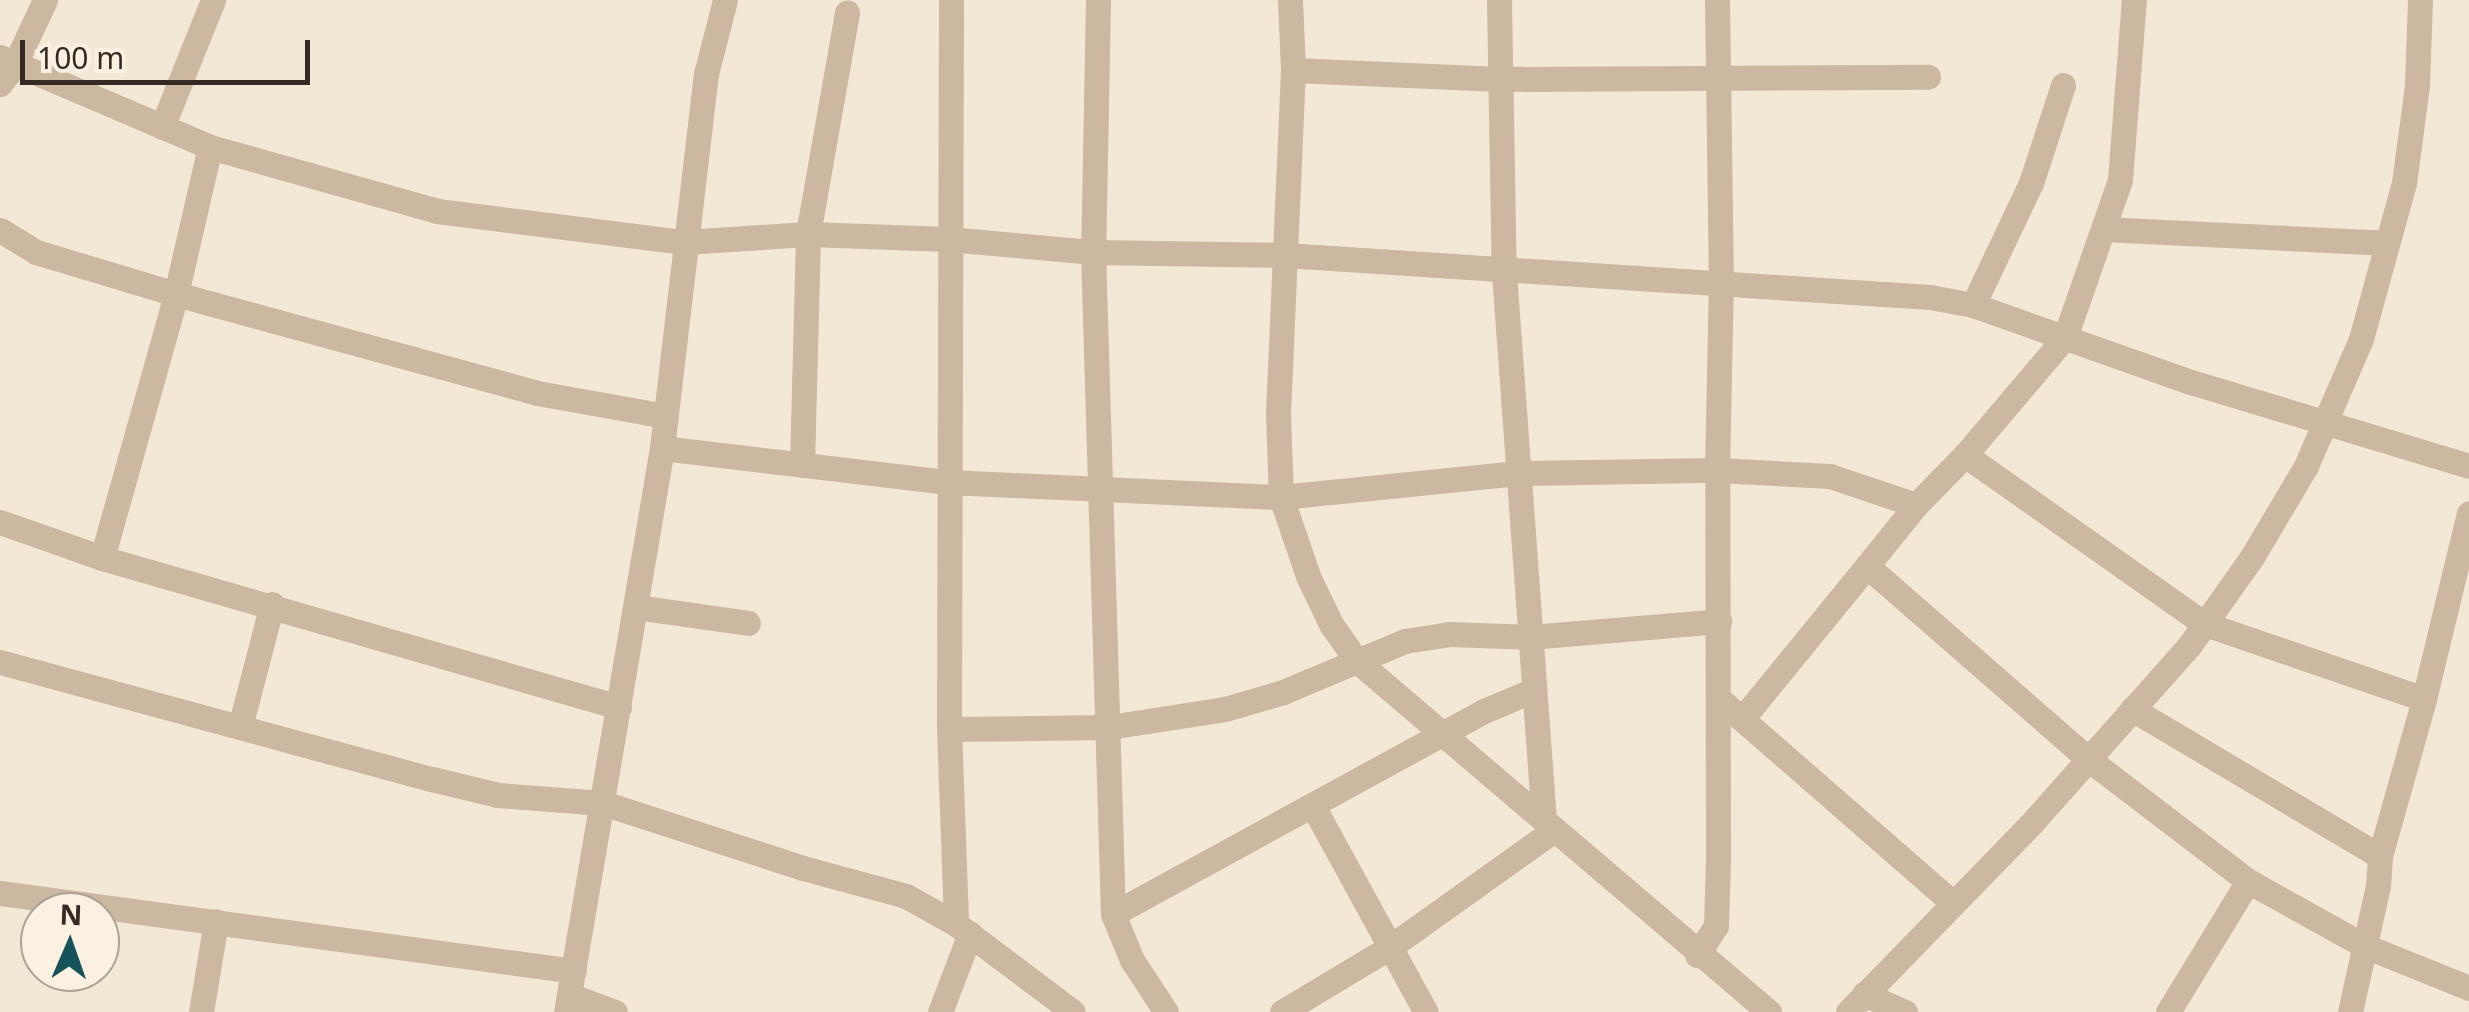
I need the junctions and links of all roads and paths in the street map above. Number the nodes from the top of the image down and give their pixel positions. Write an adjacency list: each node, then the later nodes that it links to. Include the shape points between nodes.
1 (44, 0): 12 (street)
2 (213, 0): 18 (street)
3 (725, 0): 24 (street, via 706,74)
4 (951, 0): 23 (street)
5 (1098, 0): 26 (street)
6 (1290, 0): 13 (street)
7 (1499, 0): 15 (street)
8 (1717, 0): 16 (street)
9 (2134, 0): 20 (street, via 2120,180)
10 (2420, 0): 25 (street, via 2404,184)
11 (847, 12): 22 (street)
12 (5, 69): 18 (street)
13 (1293, 70): 15 (street); 27 (street)
14 (1928, 78): 16 (street)
15 (1500, 79): 16 (street); 28 (street)
16 (1717, 79): 29 (street)
17 (2063, 85): 31 (street, via 2031,183)
18 (162, 127): 19 (street)
19 (210, 147): 24 (street, via 437,211); 30 (street)
20 (2103, 228): 25 (street); 32 (street)
21 (0, 230): 30 (street, via 36,252)
22 (808, 234): 23 (street); 24 (street); 37 (street)
23 (949, 238): 26 (street); 41 (street)
24 (684, 242): 33 (street)
25 (2385, 243): 34 (street, via 2361,339)
26 (1093, 252): 27 (street); 42 (street)
27 (1285, 256): 28 (street); 43 (street)
28 (1504, 273): 29 (street); 40 (street)
29 (1722, 286): 31 (street, via 1858,290); 39 (street)
30 (176, 294): 33 (street, via 538,393); 47 (street)
31 (1973, 305): 32 (street)
32 (2065, 337): 34 (street); 36 (street)
33 (666, 416): 35 (street)
34 (2328, 424): 38 (street); 53 (street)
35 (662, 448): 37 (street); 50 (street)
36 (1964, 455): 44 (street); 53 (street)
37 (802, 465): 41 (street)
38 (2469, 466)
39 (1716, 470): 40 (street); 44 (street, via 1830,476); 51 (street)
40 (1518, 472): 43 (street); 54 (street)
41 (948, 482): 42 (street); 65 (street)
42 (1102, 492): 43 (street); 64 (street)
43 (1281, 497): 55 (street, via 1308,576)
44 (1916, 505): 48 (street)
45 (2469, 512): 59 (street)
46 (0, 522): 47 (street)
47 (102, 558): 49 (street)
48 (1867, 566): 62 (street); 67 (street)
49 (272, 604): 60 (street); 63 (street)
50 (636, 607): 52 (street); 60 (street)
51 (1719, 621): 54 (street); 58 (street)
52 (748, 623)
53 (2205, 624): 59 (street); 61 (street)
54 (1530, 637): 55 (street, via 1450,634 1405,641); 57 (street)
55 (1356, 660): 64 (street, via 1283,692); 66 (street)
56 (0, 662): 63 (street)
57 (1534, 690): 66 (street); 70 (street)
58 (1719, 698): 62 (street); 80 (street, via 1716,926)
59 (2424, 699): 71 (street)
60 (619, 706): 68 (street)
61 (2132, 709): 67 (street); 71 (street)
62 (1742, 718): 74 (street)
63 (240, 727): 68 (street, via 498,795)
64 (1109, 727): 65 (street); 75 (street)
65 (949, 729): 77 (street)
66 (1443, 735): 69 (street); 70 (street)
67 (2086, 758): 72 (street); 74 (street)
68 (603, 803): 77 (street, via 906,896); 82 (street)
69 (1313, 806): 75 (street); 79 (street)
70 (1549, 826): 79 (street); 80 (street)
71 (2380, 856): 78 (street)
72 (2248, 881): 78 (street); 93 (street)
73 (0, 892): 76 (street)
74 (1952, 902): 83 (street)
75 (1112, 914): 88 (street)
76 (216, 922): 82 (street); 84 (street)
77 (963, 929): 86 (street); 87 (street)
78 (2365, 946): 81 (street); 94 (street)
79 (1390, 947): 89 (street); 90 (street)
80 (1697, 955): 91 (street)
81 (2469, 988)
82 (570, 993): 85 (street)
83 (1856, 1003): 92 (street)
84 (201, 1012)
85 (615, 1012)
86 (940, 1012)
87 (1074, 1012)
88 (1166, 1012)
89 (1282, 1012)
90 (1426, 1012)
91 (1769, 1012)
92 (1904, 1012)
93 (2168, 1012)
94 (2350, 1012)

